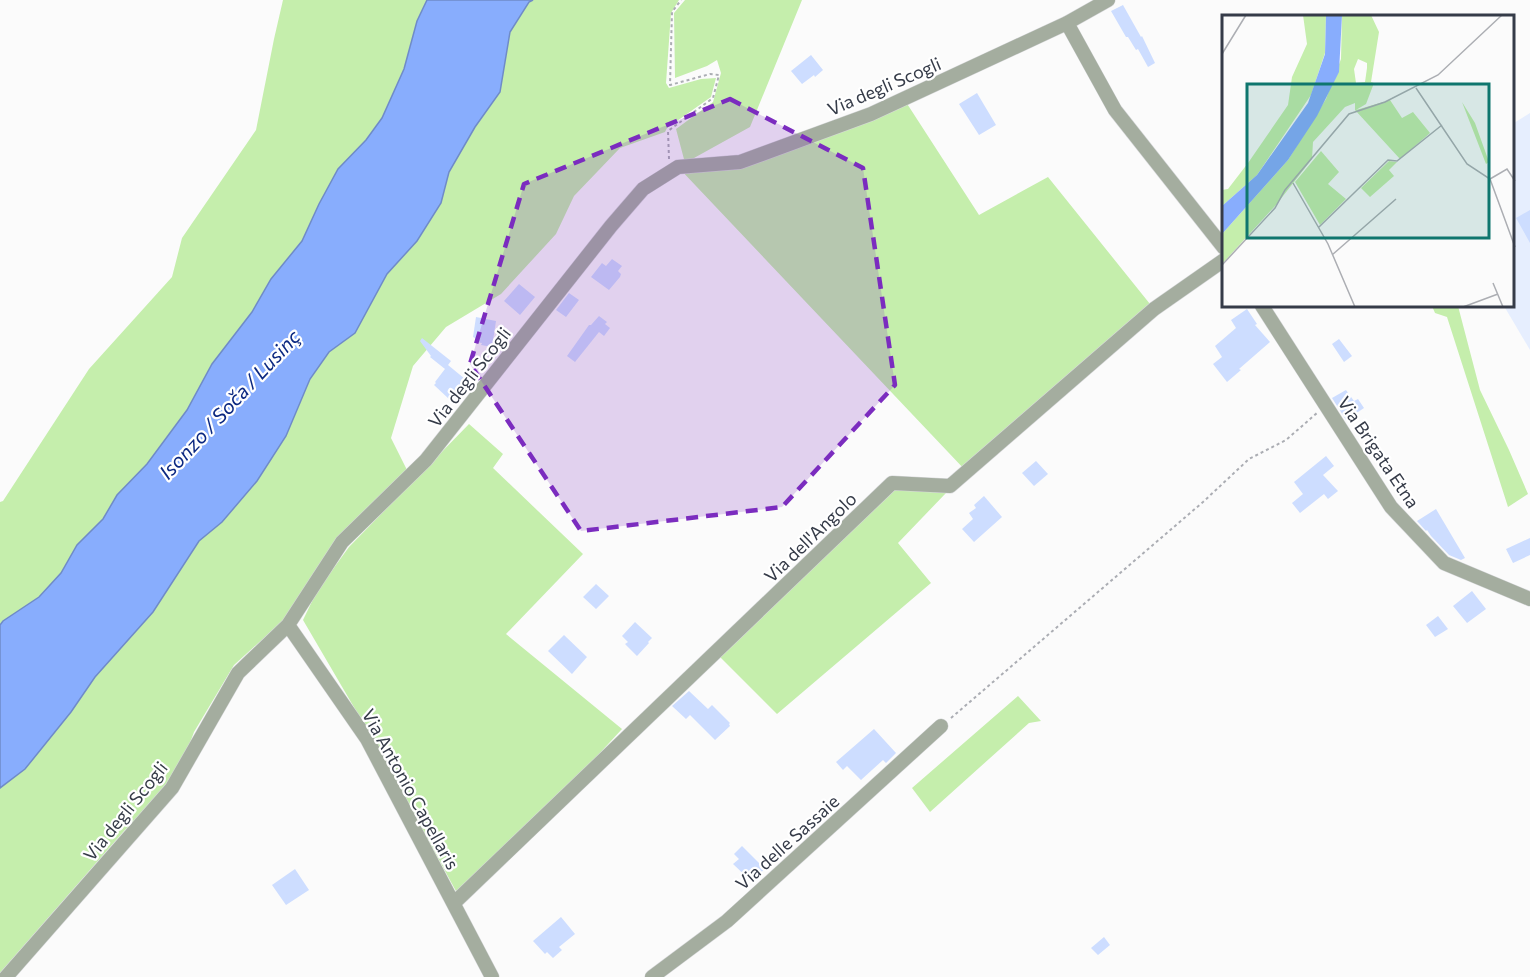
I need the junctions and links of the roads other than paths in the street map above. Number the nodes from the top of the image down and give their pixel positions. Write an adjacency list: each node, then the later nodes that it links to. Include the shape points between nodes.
1 (1108, 0): 2 (street, Via degli Scogli)
2 (1067, 23): 3 (street, via 1115,110); 7 (street, Via degli Scogli, via 872,114 740,162 678,166 643,189 426,460 342,542)
3 (1222, 245)
4 (1222, 261): 9 (street, Via dell'Angolo, via 1154,309 950,486 892,483)
5 (1263, 308): 6 (street, Via Brigata Etna, via 1390,507 1444,563)
6 (1530, 600)
7 (288, 625): 9 (street, Via Antonio Capellaris, via 367,739); 10 (street, Via degli Scogli, via 238,673 172,788)
8 (941, 726): 12 (street, Via delle Sassaie, via 727,921)
9 (454, 903): 11 (street, Via Antonio Capellaris)
10 (6, 977)
11 (492, 977)
12 (651, 977)

